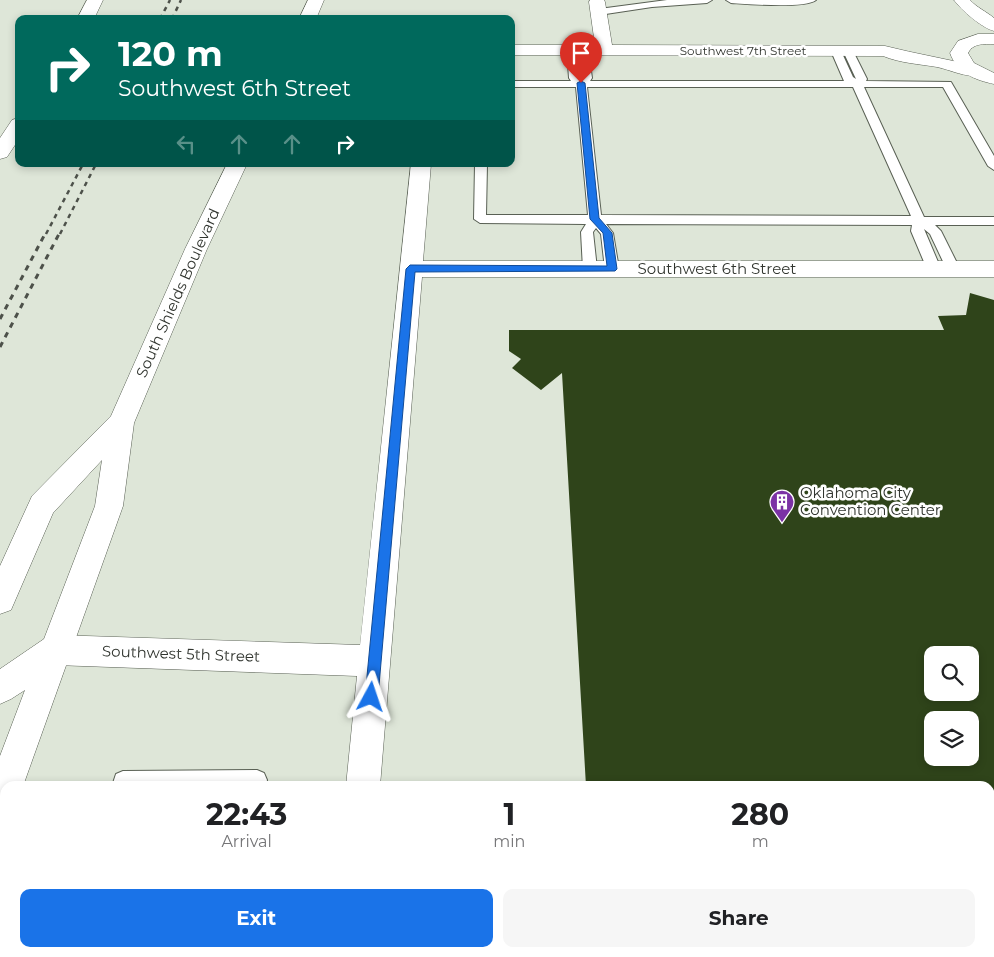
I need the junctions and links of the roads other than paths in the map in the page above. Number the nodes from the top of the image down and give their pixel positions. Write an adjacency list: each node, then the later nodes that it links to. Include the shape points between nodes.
1 (95, 0): 8 (street)
2 (316, 0): 9 (street)
3 (707, 0): 7 (lane)
4 (732, 0): 5 (lane)
5 (811, 0)
6 (965, 4): 10 (street); 12 (street, via 968,22)
7 (598, 7): 15 (street)
8 (87, 15)
9 (309, 15)
10 (994, 26)
11 (994, 39): 12 (street, via 978,39)
12 (965, 44): 17 (street, via 894,47); 18 (street, via 960,50 960,57)
13 (515, 50): 14 (street, Southwest 7th Street)
14 (577, 50): 15 (street, Southwest 7th Street); 19 (lane, via 574,78)
15 (604, 50): 16 (street, Southwest 7th Street)
16 (842, 51): 17 (street, Southwest 7th Street); 21 (lane, via 848,79)
17 (885, 51): 18 (street, Southwest 7th Street, via 939,62)
18 (986, 78)
19 (581, 83): 20 (lane); 21 (lane); 28 (lane)
20 (515, 84)
21 (857, 84): 24 (lane, via 947,84); 29 (lane)
22 (15, 130): 23 (street)
23 (0, 153)
24 (994, 166)
25 (236, 167): 35 (street, South Shields Boulevard, via 196,249)
26 (421, 167): 31 (street)
27 (481, 167): 28 (lane, via 480,219)
28 (594, 219): 29 (lane); 32 (lane, via 587,232); 32 (lane, via 607,233)
29 (919, 220): 30 (lane); 33 (lane, via 917,231); 33 (lane, via 935,231)
30 (994, 220)
31 (410, 269): 32 (street, Southwest 6th Street); 38 (street)
32 (601, 269): 33 (street, Southwest 6th Street)
33 (944, 269): 34 (street, Southwest 6th Street)
34 (994, 269)
35 (121, 423): 36 (street, South Shields Boulevard, via 42,505); 37 (street, South Shields Boulevard, via 109,506)
36 (0, 600)
37 (55, 650): 38 (street, Southwest 5th Street); 39 (street); 40 (street, South Shields Boulevard)
38 (374, 661): 43 (street)
39 (0, 688)
40 (8, 781)
41 (123, 781): 42 (lane)
42 (257, 781)
43 (363, 781)

